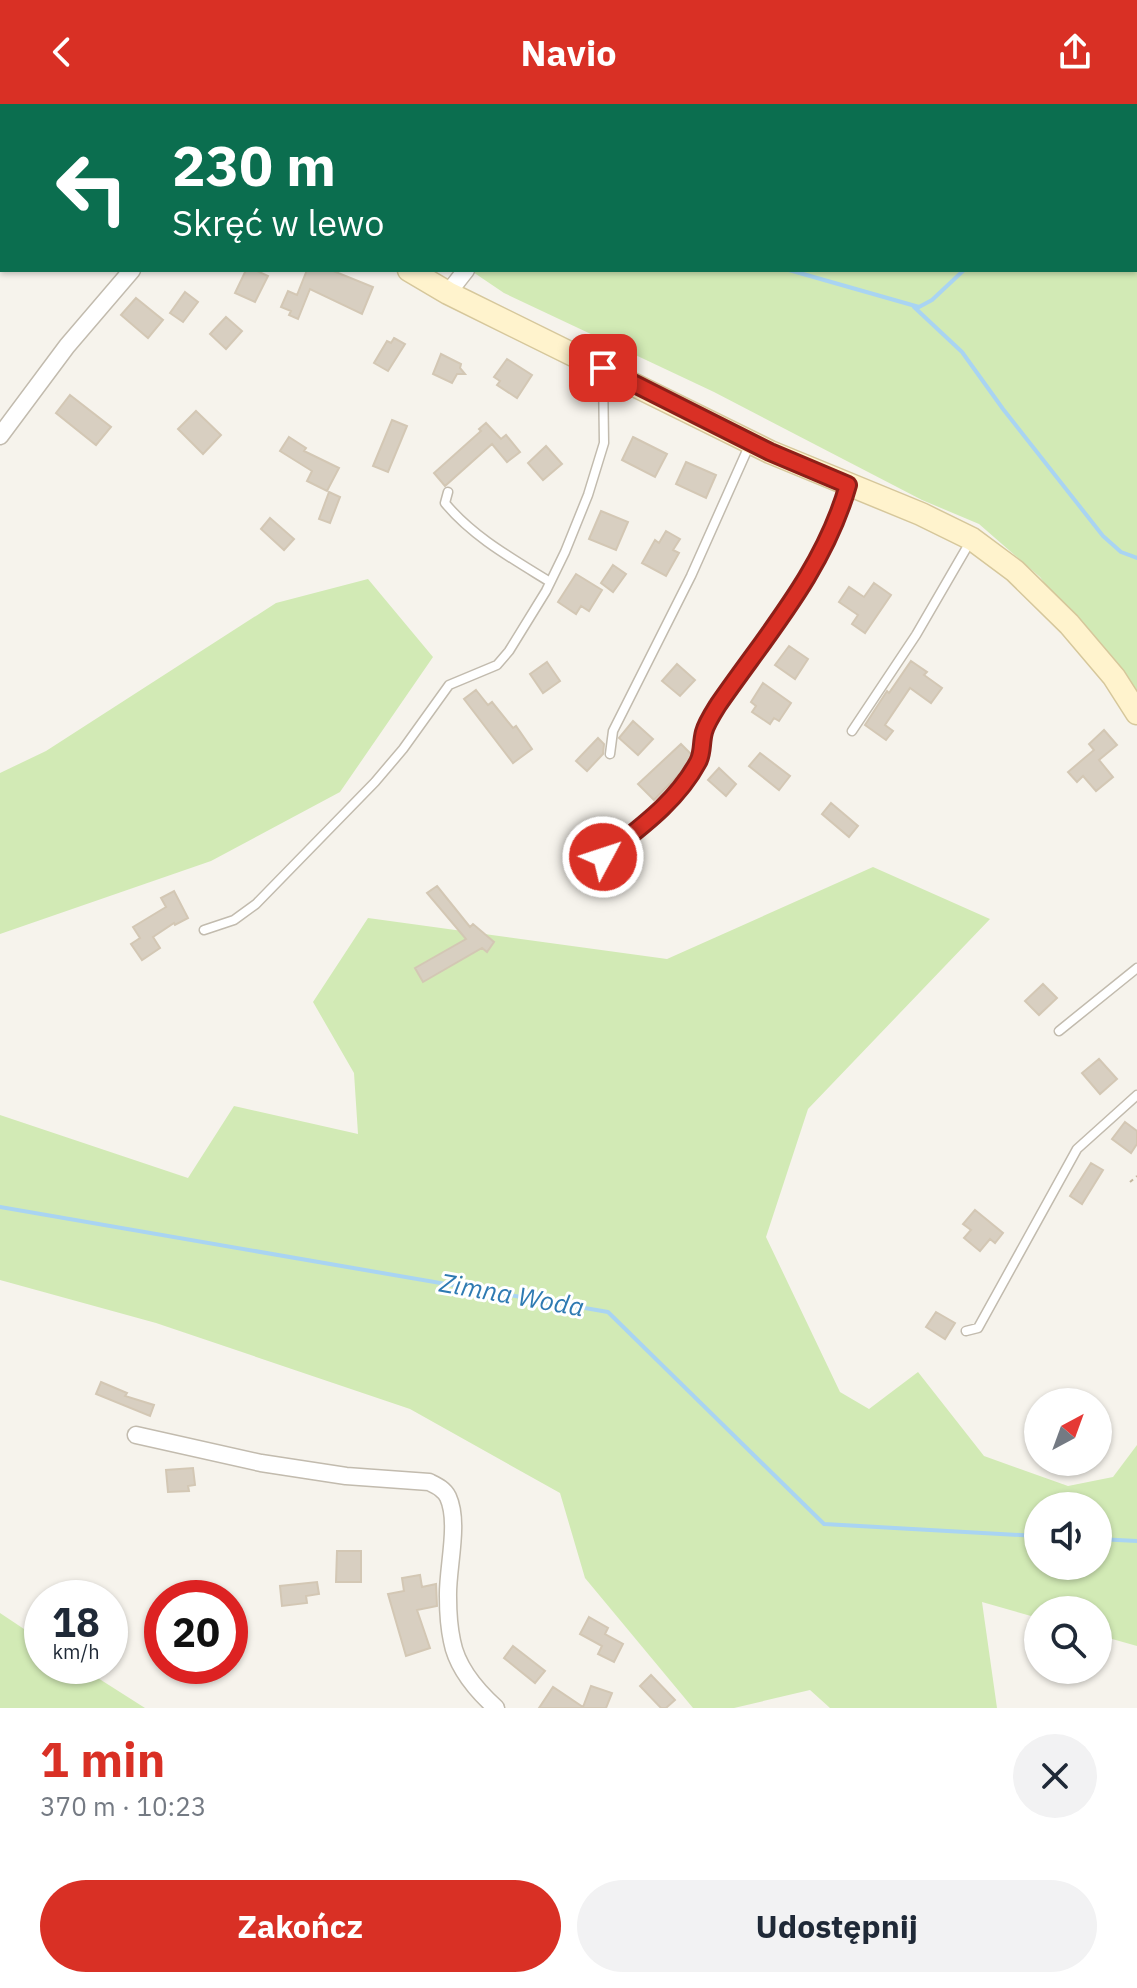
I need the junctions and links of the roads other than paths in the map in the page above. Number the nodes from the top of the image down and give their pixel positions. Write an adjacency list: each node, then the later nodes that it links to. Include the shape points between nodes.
1 (130, 272): 6 (street)
2 (412, 272): 4 (street)
3 (464, 272): 4 (street)
4 (448, 293): 5 (street)
5 (603, 368): 7 (street); 11 (lane, via 604,443)
6 (0, 436)
7 (751, 442): 8 (street); 14 (lane, via 613,731)
8 (848, 485): 10 (street); 15 (lane, via 822,551 785,614 716,707 692,773 670,801)
9 (448, 492): 11 (lane, via 445,503 456,516)
10 (972, 539): 12 (street, via 1015,571 1069,624); 13 (lane)
11 (550, 582): 16 (lane, via 497,665 449,685 403,749 295,867 234,920)
12 (1137, 713)
13 (852, 731)
14 (610, 754)
15 (603, 857)
16 (204, 930)
17 (1137, 968): 18 (lane)
18 (1059, 1031)
19 (1137, 1095): 20 (lane, via 1077,1149 978,1328)
20 (966, 1331)
21 (136, 1435): 22 (street, via 261,1463 440,1487 453,1510 448,1597 452,1641 468,1677)
22 (496, 1708)

